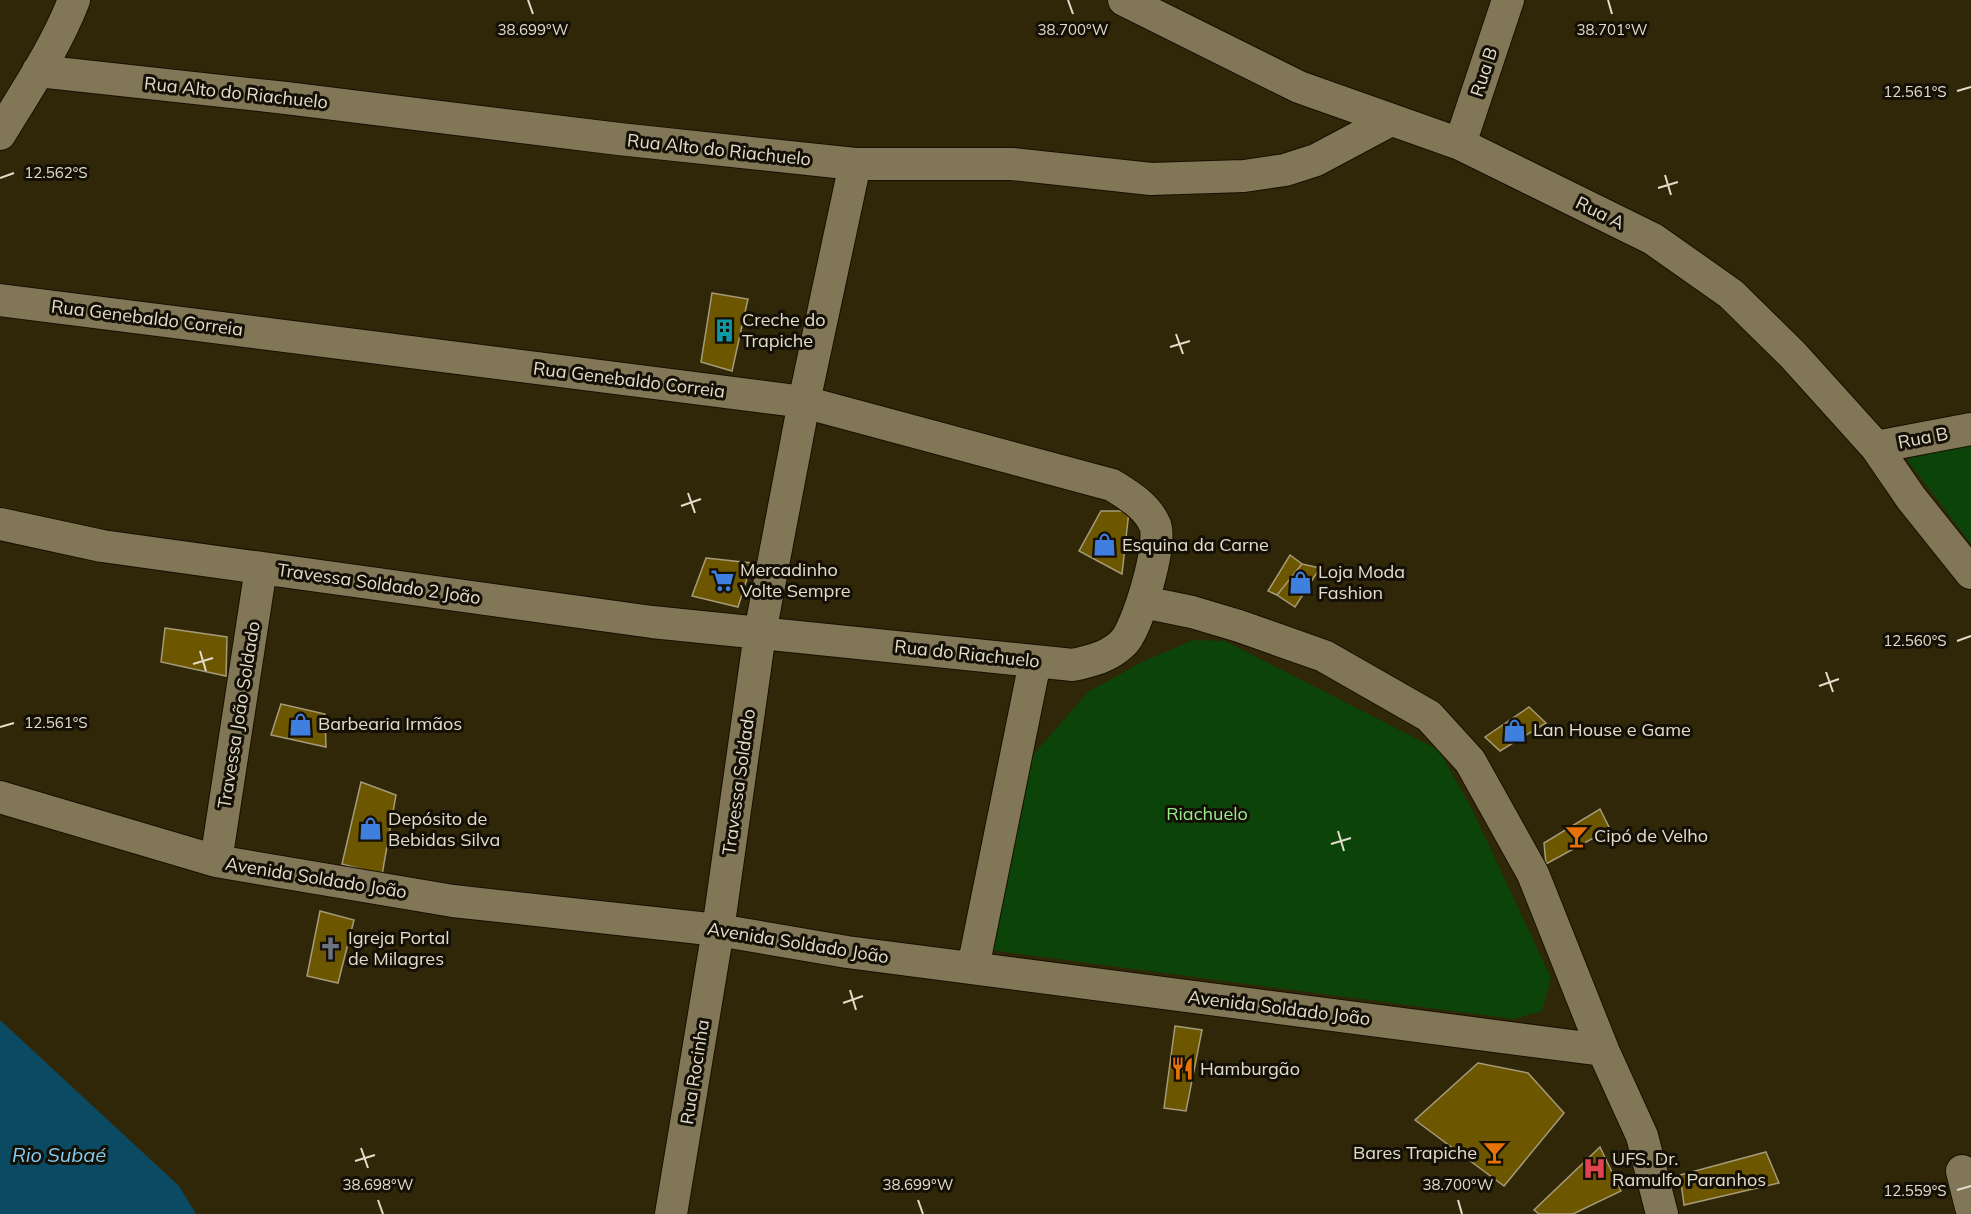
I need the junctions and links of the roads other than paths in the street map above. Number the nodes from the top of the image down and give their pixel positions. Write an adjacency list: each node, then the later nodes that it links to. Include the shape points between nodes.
1 (74, 0): 4 (street)
2 (1124, 0): 5 (street, Rua A, via 1299,87)
3 (1508, 0): 7 (street, Rua B)
4 (38, 71): 6 (street); 8 (street, Rua Alto do Riachuelo)
5 (1391, 120): 7 (street, Rua A); 8 (street, Rua Alto do Riachuelo, via 1316,160 1285,170 1244,176 1151,178 1012,164)
6 (0, 134)
7 (1460, 144): 12 (street, Rua A, via 1653,239 1731,294 1793,355)
8 (855, 164): 10 (street, Travessa Soldado)
9 (0, 300): 10 (street, Rua Genebaldo Correia)
10 (804, 402): 16 (street, Rua Genebaldo Correia, via 1112,485 1139,503 1156,526 1156,549); 17 (street, Travessa Soldado)
11 (1971, 429): 12 (street, Rua B)
12 (1875, 447): 15 (street, Rua A)
13 (0, 524): 14 (street, Travessa Soldado 2 João, via 102,546)
14 (261, 568): 17 (street, Travessa Soldado 2 João); 20 (street, Travessa João Soldado)
15 (1971, 573)
16 (1143, 602): 18 (street, Rua do Riachuelo, via 1124,642 1099,659 1073,665); 23 (street, via 1239,626 1324,656 1429,716 1470,761 1533,874)
17 (760, 633): 18 (street, Rua do Riachuelo); 21 (street, Travessa Soldado)
18 (1035, 662): 22 (street)
19 (0, 797): 20 (street, Avenida Soldado João)
20 (216, 861): 21 (street, Avenida Soldado João, via 453,900)
21 (718, 930): 22 (street, Avenida Soldado João); 26 (street, Rua Rocinha)
22 (973, 968): 23 (street, Avenida Soldado João)
23 (1603, 1050): 27 (street, via 1642,1136)
24 (1962, 1171): 25 (street)
25 (1971, 1208)
26 (671, 1214)
27 (1662, 1214)

